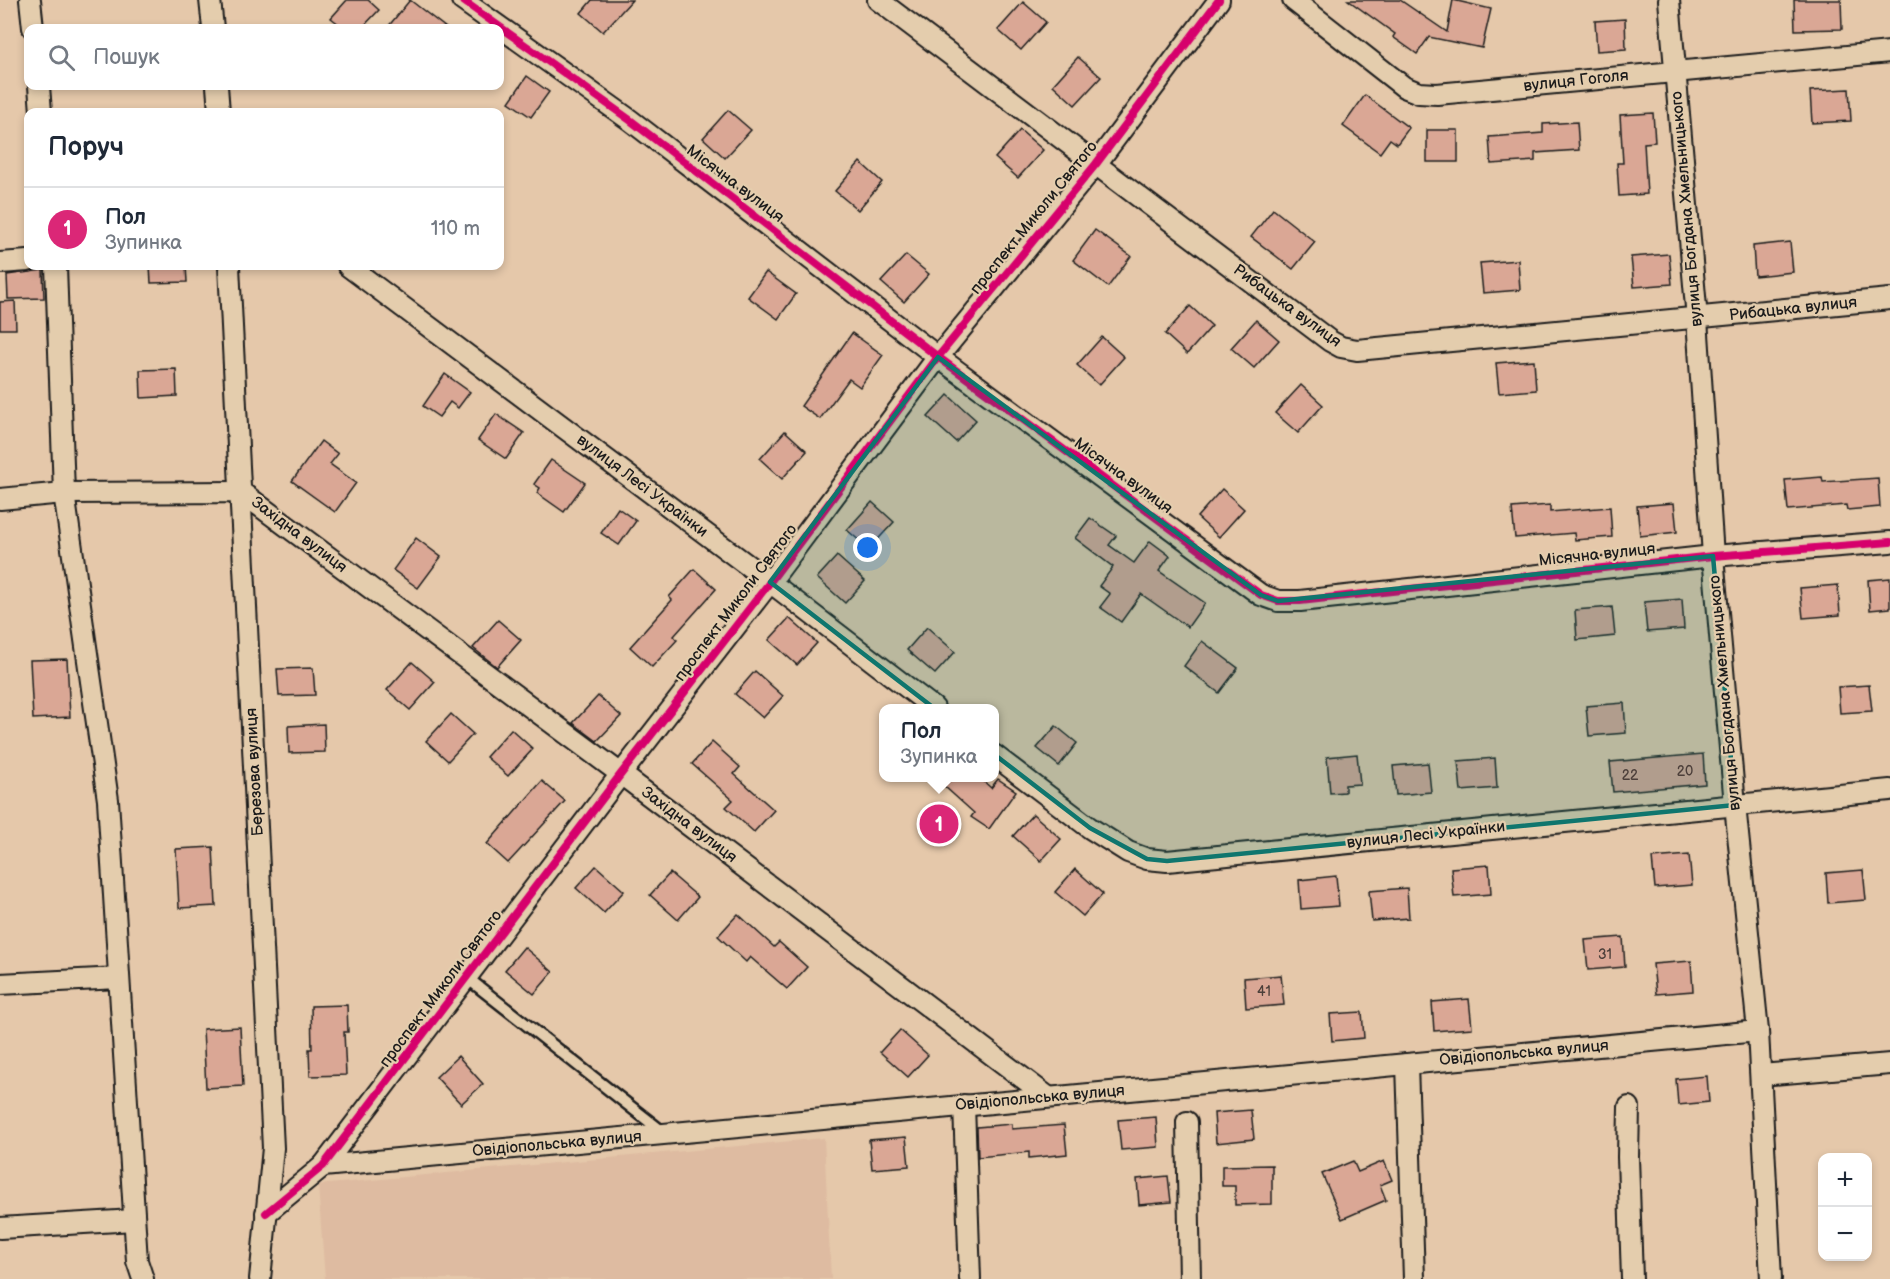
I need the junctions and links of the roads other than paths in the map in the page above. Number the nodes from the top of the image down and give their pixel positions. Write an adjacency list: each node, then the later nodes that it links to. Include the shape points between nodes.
1 (30, 0): 8 (street)
2 (210, 0): 9 (street)
3 (878, 0): 18 (street, Рибацька вулиця)
4 (1219, 0): 18 (street, проспект Миколи Святого)
5 (1293, 0): 13 (street, вулиця Гоголя, via 1404,87 1419,93)
6 (1669, 0): 13 (street, вулиця Богдана Хмельницького)
7 (464, 1): 10 (street, Місячна вулиця)
8 (33, 24)
9 (213, 24)
10 (496, 24)
11 (504, 30): 26 (street, Місячна вулиця, via 630,120)
12 (1890, 52): 13 (street, вулиця Гоголя)
13 (1674, 71): 25 (street, вулиця Богдана Хмельницького)
14 (39, 90): 16 (street)
15 (217, 90): 17 (street)
16 (41, 108)
17 (219, 108)
18 (1096, 164): 25 (street, Рибацька вулиця, via 1341,347 1357,350); 26 (street, проспект Миколи Святого)
19 (24, 261): 20 (street)
20 (0, 263)
21 (56, 270): 28 (street)
22 (229, 270): 27 (street, Березова вулиця)
23 (353, 270): 32 (street, вулиця Лесі Українки)
24 (1890, 299): 25 (street, Рибацька вулиця)
25 (1697, 319): 31 (street, вулиця Богдана Хмельницького)
26 (938, 357): 31 (street, Місячна вулиця, via 1262,595 1278,601); 32 (street, проспект Миколи Святого)
27 (241, 492): 28 (street); 35 (street, Західна вулиця); 51 (street, Березова вулиця, via 273,1148)
28 (64, 493): 29 (street); 39 (street, via 108,800)
29 (0, 499)
30 (1890, 542): 31 (street, Місячна вулиця)
31 (1713, 556): 37 (street, вулиця Богдана Хмельницького)
32 (770, 582): 33 (street, вулиця Лесі Українки); 35 (street, проспект Миколи Святого)
33 (929, 704)
34 (999, 759): 37 (street, вулиця Лесі Українки, via 1128,852 1167,861)
35 (621, 774): 38 (street, проспект Миколи Святого); 45 (street, Західна вулиця)
36 (1890, 790): 37 (street, вулиця Лесі Українки)
37 (1735, 805): 41 (street, вулиця Богдана Хмельницького)
38 (466, 977): 49 (lane); 50 (street, проспект Миколи Святого)
39 (119, 978): 40 (street); 52 (street)
40 (0, 984)
41 (1758, 1031): 42 (street, Овідіопольська вулиця); 44 (street, вулиця Богдана Хмельницького)
42 (1407, 1064): 45 (street, Овідіопольська вулиця); 58 (street)
43 (1890, 1064): 44 (street)
44 (1761, 1075): 60 (street, вулиця Богдана Хмельницького)
45 (1048, 1097): 46 (street, Овідіопольська вулиця)
46 (964, 1105): 49 (street, Овідіопольська вулиця); 56 (street)
47 (1629, 1107): 59 (street)
48 (1187, 1122): 57 (street)
49 (664, 1134): 50 (street, Овідіопольська вулиця)
50 (323, 1166): 51 (street, проспект Миколи Святого)
51 (266, 1213): 55 (street, Березова вулиця)
52 (134, 1220): 53 (street); 54 (street, via 137,1261)
53 (0, 1228)
54 (143, 1279)
55 (260, 1279)
56 (970, 1279)
57 (1190, 1279)
58 (1414, 1279)
59 (1632, 1279)
60 (1771, 1279)

